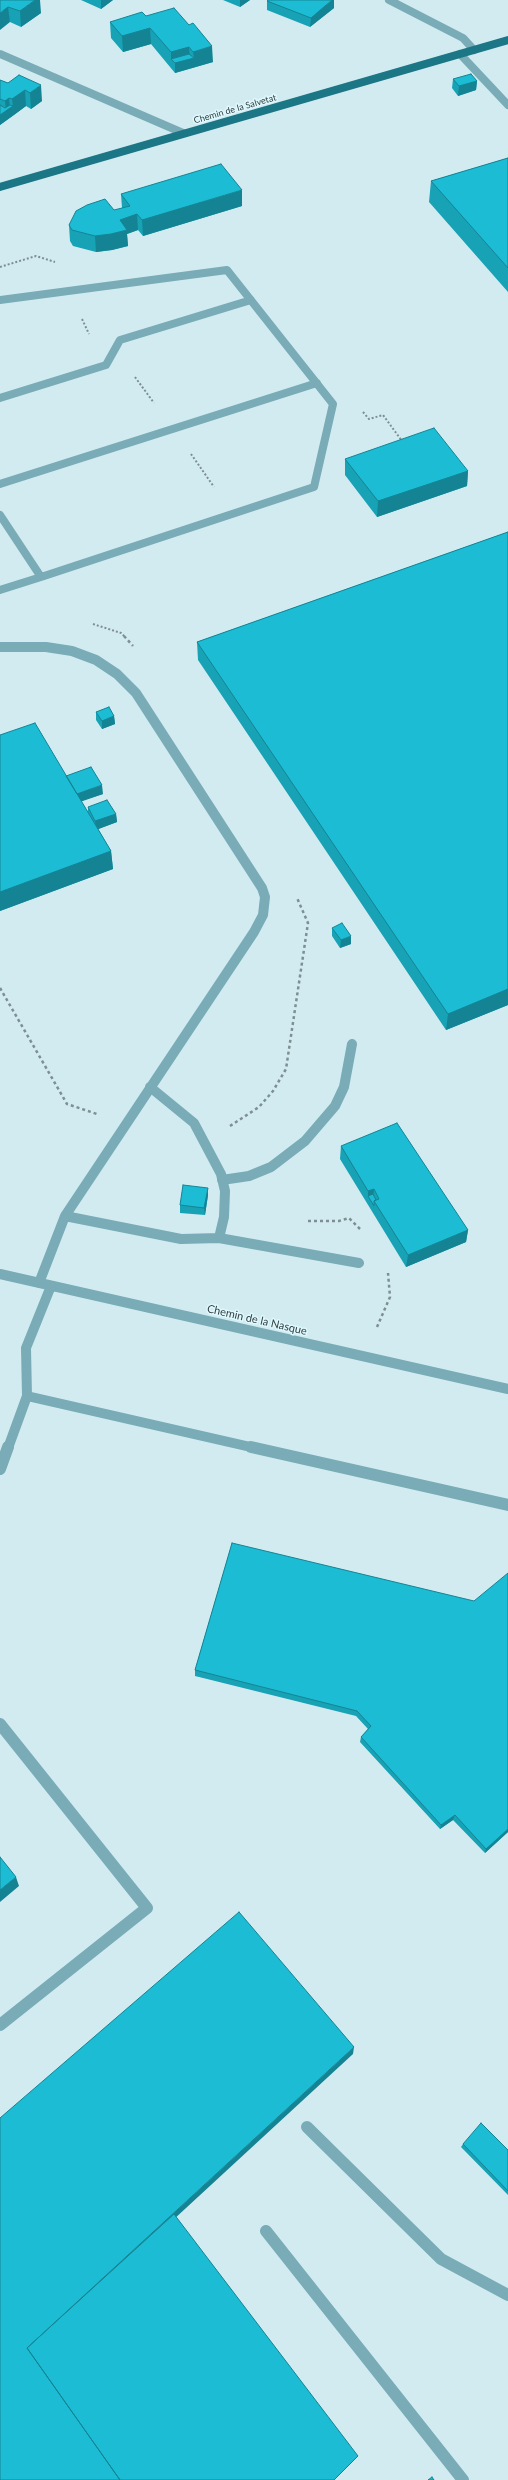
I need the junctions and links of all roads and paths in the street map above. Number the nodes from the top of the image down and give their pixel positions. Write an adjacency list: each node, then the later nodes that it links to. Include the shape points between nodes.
1 (389, 0): 3 (street, via 462,38)
2 (508, 40): 3 (main road, Chemin de la Salvetat)
3 (474, 50): 5 (main road, Chemin de la Salvetat)
4 (0, 54): 7 (street)
5 (460, 54): 6 (street); 7 (main road, Chemin de la Salvetat)
6 (508, 105)
7 (183, 133): 8 (main road, Chemin de la Salvetat)
8 (0, 187)
9 (0, 300): 10 (street, via 227,270)
10 (251, 300): 11 (street); 12 (street, via 120,340 106,365)
11 (317, 383): 15 (street); 17 (street, via 333,404 314,487)
12 (0, 398)
13 (359, 407): 14 (path, via 369,419 383,415 404,440)
14 (396, 443)
15 (0, 484)
16 (1, 518): 17 (street)
17 (41, 577): 18 (street)
18 (0, 590)
19 (0, 647): 21 (street, via 46,647 72,651 96,660 117,674 136,693 262,888 265,897 263,915 254,932)
20 (352, 1044): 22 (street, via 344,1086 335,1106 305,1141 271,1166 249,1176)
21 (150, 1087): 22 (street, via 194,1123); 23 (street)
22 (222, 1180): 24 (street, via 226,1191)
23 (65, 1216): 24 (street, via 181,1239); 27 (street)
24 (219, 1238): 25 (street)
25 (359, 1263)
26 (0, 1274): 27 (street, Chemin de la Nasque)
27 (39, 1283): 28 (street, Chemin de la Nasque)
28 (51, 1286): 29 (street, Chemin de la Nasque); 30 (street, via 26,1348)
29 (508, 1389)
30 (27, 1396): 31 (street); 32 (street)
31 (0, 1469)
32 (508, 1505)
33 (0, 1724): 34 (street, via 147,1908)
34 (0, 2025)
35 (307, 2127): 37 (street, via 441,2259)
36 (266, 2231): 38 (street)
37 (508, 2295)
38 (463, 2480)

